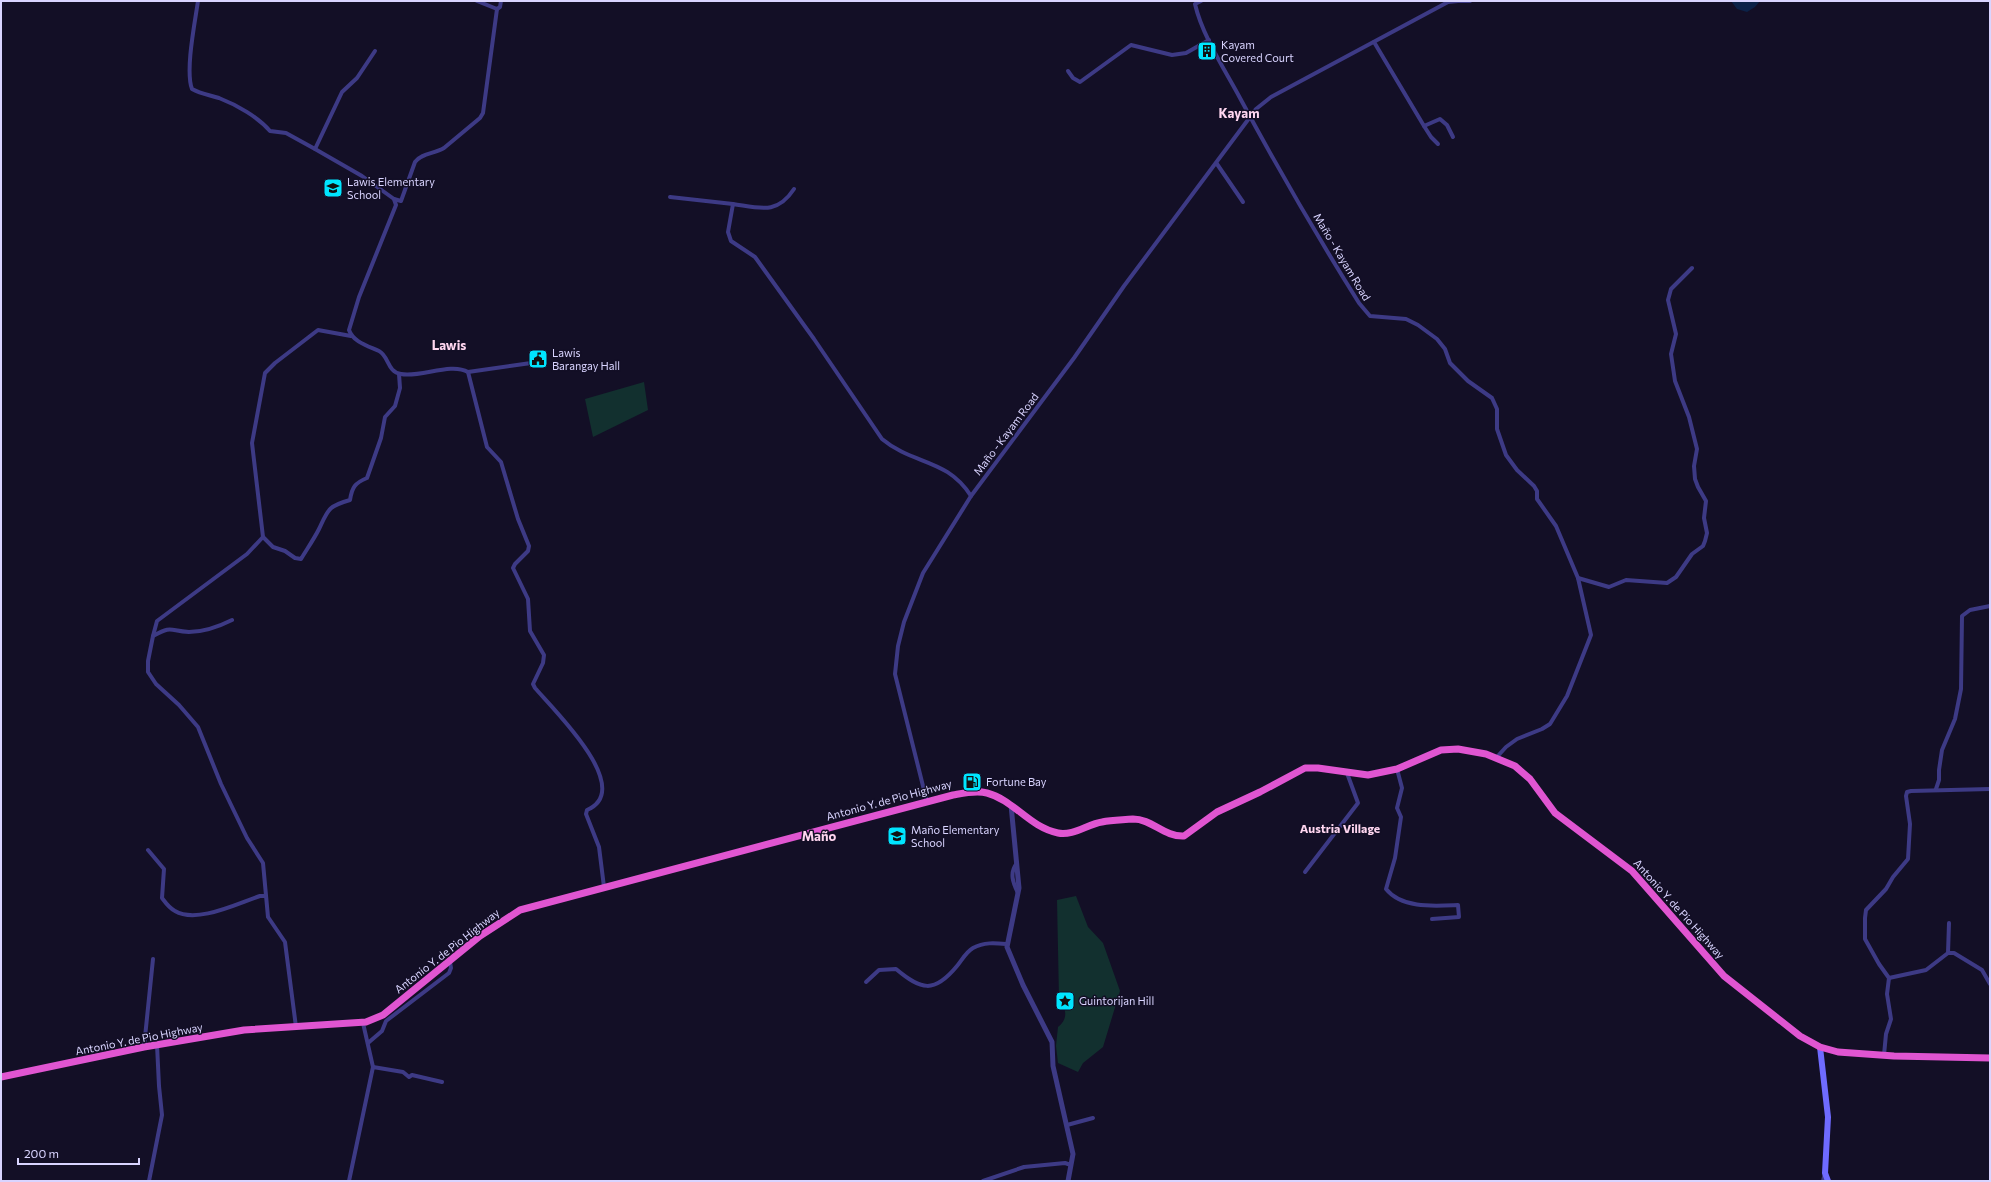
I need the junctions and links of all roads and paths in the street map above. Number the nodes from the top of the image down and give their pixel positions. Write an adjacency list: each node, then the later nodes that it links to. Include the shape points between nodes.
1 (198, 1): 16 (street, via 191,58 192,89 226,101 250,114 270,131 286,134)
2 (477, 1): 7 (street)
3 (501, 1): 7 (street)
4 (1201, 1): 8 (street, Maño - Kayam Road, via 1195,4)
5 (1458, 1): 6 (street); 9 (street, via 1448,2)
6 (1470, 1)
7 (497, 9): 20 (street, via 483,113 444,148 418,158 401,201)
8 (1210, 40): 11 (street, via 1186,53 1172,55 1131,45 1080,82); 12 (street, Maño - Kayam Road)
9 (1374, 42): 12 (street, via 1271,97); 13 (street)
10 (375, 51): 16 (street, via 358,78 342,92)
11 (1068, 71)
12 (1249, 118): 17 (street, Maño - Kayam Road); 30 (street, Maño - Kayam Road, via 1340,273 1366,312 1370,316 1406,319 1418,325 1437,339 1445,349 1450,363 1468,381 1492,398 1497,408 1497,428 1506,455 1537,491 1537,500 1556,526)
13 (1424, 126): 14 (street, via 1440,119 1447,125); 15 (street)
14 (1452, 137)
15 (1438, 144)
16 (315, 149): 20 (street, via 362,176)
17 (1217, 164): 21 (street); 28 (street, Maño - Kayam Road, via 1124,286)
18 (794, 189): 22 (street, via 787,201 775,207)
19 (670, 197): 22 (street)
20 (394, 199): 24 (street, via 396,205 359,297 349,330)
21 (1243, 202)
22 (732, 204): 28 (street, via 728,232 731,241 755,257 882,439 892,448 948,471)
23 (1692, 268): 30 (street, via 1671,289 1668,300 1676,334 1671,354 1675,381 1689,417 1696,449 1695,479 1706,501 1706,541 1692,554 1676,578 1667,583 1626,580 1609,587)
24 (351, 336): 27 (street, via 381,352 392,370); 29 (street, via 318,330 265,373 252,443)
25 (531, 363): 26 (street)
26 (468, 372): 27 (street, via 457,368); 43 (street, via 486,448 501,462 529,546 528,551 513,568 528,599 530,631 544,655 533,684 586,748 597,767 601,798 598,804 587,810 586,814 599,847)
27 (399, 374): 29 (street, via 400,388 395,406 385,416 381,438 367,478 352,488 350,500 330,508 301,559 273,547)
28 (971, 496): 39 (street, Maño - Kayam Road, via 923,573 904,622 896,659 897,686)
29 (263, 537): 33 (street, via 247,554 157,621)
30 (1578, 578): 34 (street, Maño - Kayam Road, via 1591,635 1567,696 1550,724 1516,739)
31 (1990, 606): 37 (street, via 1970,610 1962,616 1961,689 1955,719 1942,750)
32 (232, 620): 33 (street, via 209,630 188,632 168,628)
33 (153, 636): 44 (street, via 148,672 156,684 198,727 221,784 263,863)
34 (1496, 758): 35 (highway, Antonio Y. de Pio Highway, via 1464,749 1441,750); 59 (highway, Antonio Y. de Pio Highway, via 1515,766 1530,779 1556,813 1632,871 1724,976 1800,1036)
35 (1397, 769): 36 (highway, Antonio Y. de Pio Highway, via 1368,775); 45 (street, via 1402,788 1397,808 1401,817 1395,858 1386,889 1405,903 1458,906 1459,917)
36 (1347, 773): 40 (highway, Antonio Y. de Pio Highway, via 1318,768 1299,770 1217,812 1184,836 1169,834 1140,819 1102,822 1060,834 1031,822); 42 (street, via 1358,803)
37 (1936, 789): 38 (street); 51 (street, via 1907,792 1910,824 1908,859 1883,894 1866,910 1865,939)
38 (1990, 789)
39 (927, 802): 40 (highway, Antonio Y. de Pio Highway, via 974,792 986,793); 43 (highway, Antonio Y. de Pio Highway)
40 (1011, 805): 47 (street, via 1018,861 1018,894)
41 (148, 850): 44 (street, via 164,869 162,898 175,911 188,915 204,915)
42 (1305, 872)
43 (604, 887): 50 (highway, Antonio Y. de Pio Highway, via 520,910 480,936)
44 (265, 896): 55 (street, via 268,917 285,942)
45 (1432, 920)
46 (1949, 923): 48 (street)
47 (1006, 944): 52 (street, via 988,943 973,948 939,982 926,987 912,983 896,969 879,970); 66 (street, via 1023,985 1052,1042 1052,1066)
48 (1948, 953): 51 (street, via 1926,970); 53 (street, via 1954,953 1982,970)
49 (154, 959): 58 (street)
50 (450, 962): 54 (highway, Antonio Y. de Pio Highway, via 383,1015); 56 (street, via 449,973 386,1020 382,1031)
51 (1889, 978): 60 (street, via 1887,994 1891,1019 1886,1034)
52 (866, 982)
53 (1990, 984)
54 (363, 1023): 55 (highway, Antonio Y. de Pio Highway); 56 (street)
55 (296, 1027): 57 (highway, Antonio Y. de Pio Highway, via 244,1030)
56 (368, 1043): 62 (street)
57 (157, 1045): 58 (highway, Antonio Y. de Pio Highway); 69 (street, via 162,1115)
58 (144, 1047): 63 (highway, Antonio Y. de Pio Highway)
59 (1820, 1047): 60 (highway, Antonio Y. de Pio Highway, via 1838,1052); 68 (main road, via 1828,1116)
60 (1884, 1055): 61 (highway, Antonio Y. de Pio Highway)
61 (1990, 1058)
62 (373, 1067): 64 (street, via 403,1072 409,1077 412,1075); 70 (street)
63 (1, 1077)
64 (442, 1082)
65 (1093, 1118): 66 (street)
66 (1067, 1125): 67 (street, via 1073,1154)
67 (1071, 1165): 71 (street, via 1065,1163 1024,1167); 72 (street)
68 (1825, 1173): 73 (street); 74 (main road)
69 (149, 1181)
70 (349, 1181)
71 (983, 1181)
72 (1068, 1181)
73 (1823, 1181)
74 (1828, 1181)

